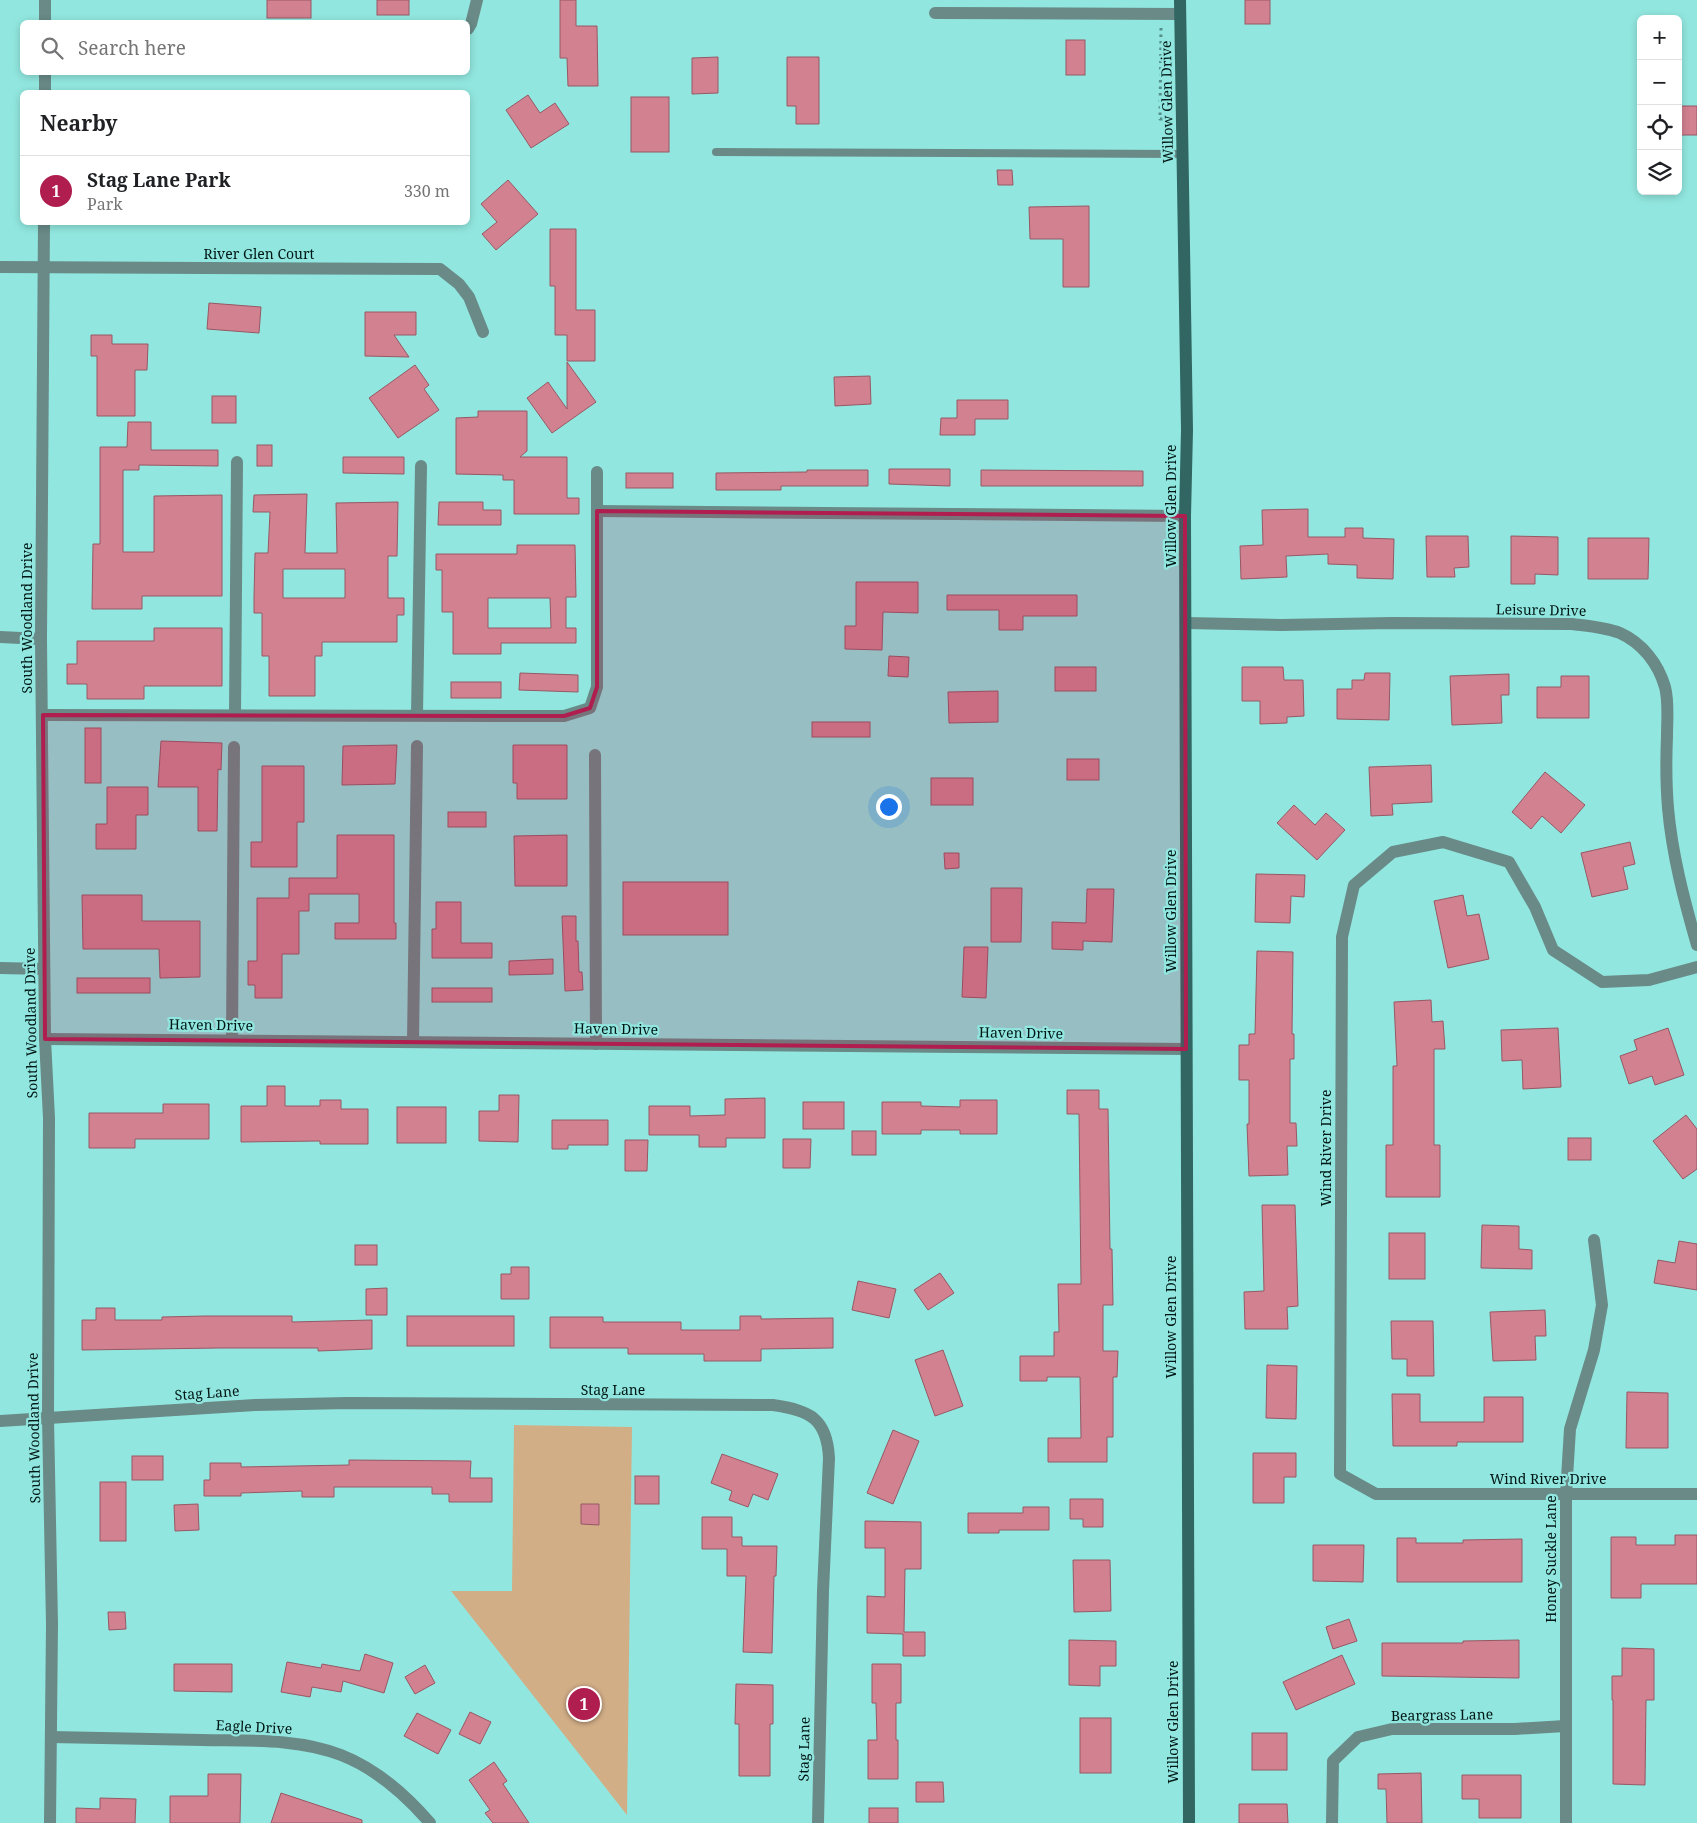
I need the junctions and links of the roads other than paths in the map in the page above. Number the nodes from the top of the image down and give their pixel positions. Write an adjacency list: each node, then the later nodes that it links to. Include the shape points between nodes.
1 (45, 0): 6 (street)
2 (477, 0): 7 (street)
3 (1180, 0): 5 (main road, Willow Glen Drive)
4 (935, 13): 5 (street)
5 (1180, 14): 11 (main road, Willow Glen Drive)
6 (45, 20)
7 (470, 25)
8 (45, 75): 9 (street)
9 (45, 90)
10 (716, 152): 11 (lane)
11 (1182, 154): 20 (main road, Willow Glen Drive, via 1187,430)
12 (44, 225): 13 (street, South Woodland Drive)
13 (45, 267): 14 (street, River Glen Court); 15 (street, River Glen Court, via 440,269 469,297); 23 (street, South Woodland Drive)
14 (0, 268)
15 (483, 332)
16 (237, 462): 25 (street)
17 (421, 466): 26 (street)
18 (598, 472): 19 (street)
19 (597, 511): 20 (street); 26 (street, via 597,688 590,708 564,716)
20 (1185, 516): 21 (main road, Willow Glen Drive)
21 (1186, 623): 30 (street, Leisure Drive, via 1572,624 1597,626 1620,633 1640,645 1655,664 1665,687 1666,776 1671,834); 38 (main road, Willow Glen Drive)
22 (0, 636): 23 (street)
23 (41, 639): 24 (street, South Woodland Drive)
24 (43, 715): 25 (street); 33 (street, South Woodland Drive)
25 (235, 715): 26 (street)
26 (417, 715)
27 (417, 746): 36 (street)
28 (234, 747): 35 (street)
29 (595, 755): 37 (street)
30 (1697, 945)
31 (1697, 967): 42 (street, Wind River Drive, via 1649,980 1602,982 1553,950 1535,907 1509,862 1444,842 1393,852 1354,885 1342,937 1340,1474 1376,1494)
32 (0, 968): 33 (street)
33 (44, 969): 34 (street, South Woodland Drive)
34 (45, 1039): 35 (street, Haven Drive); 40 (street, South Woodland Drive, via 49,1118)
35 (232, 1040): 36 (street, Haven Drive)
36 (413, 1042): 37 (street, Haven Drive)
37 (596, 1044): 38 (street, Haven Drive)
38 (1186, 1049): 49 (main road, Willow Glen Drive)
39 (1594, 1240): 42 (street, Honey Suckle Lane, via 1602,1305 1594,1350 1570,1429)
40 (48, 1418): 41 (street, Stag Lane); 45 (street, South Woodland Drive); 48 (street, Stag Lane, via 255,1405 348,1403 773,1405 794,1408 810,1415 822,1426 828,1441 829,1458)
41 (0, 1421)
42 (1566, 1494): 43 (street, Wind River Drive); 44 (street, Honey Suckle Lane)
43 (1697, 1494)
44 (1565, 1726): 50 (street, Beargrass Lane, via 1392,1729 1358,1737 1333,1761); 51 (street, Honey Suckle Lane)
45 (51, 1737): 46 (street, South Woodland Drive); 47 (street, Eagle Drive, via 270,1741 318,1748 354,1761 381,1776 415,1805)
46 (50, 1823)
47 (430, 1823)
48 (818, 1823)
49 (1189, 1823)
50 (1332, 1823)
51 (1566, 1823)

